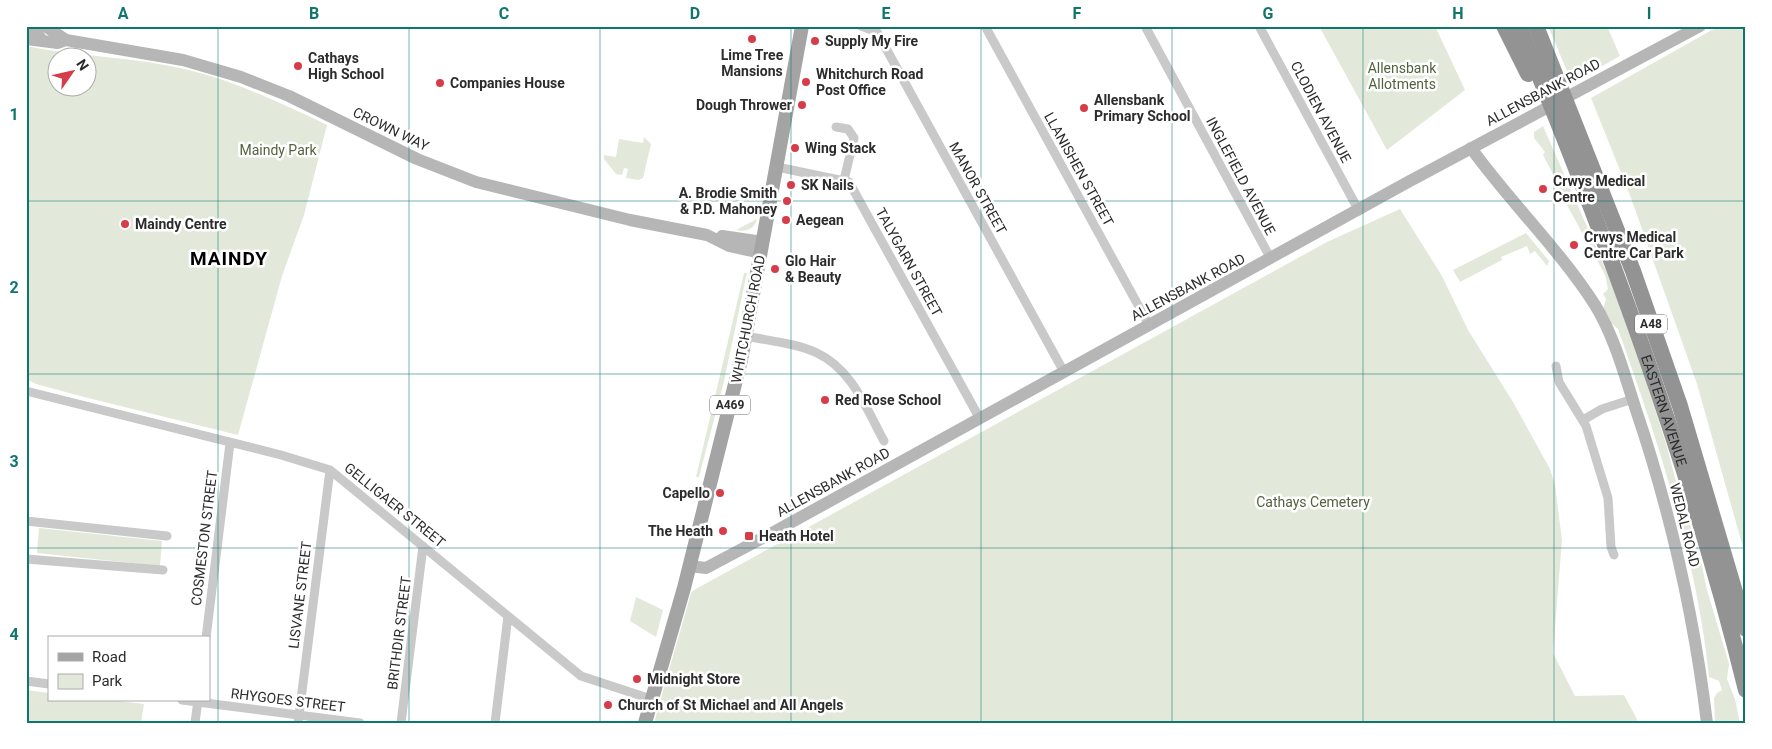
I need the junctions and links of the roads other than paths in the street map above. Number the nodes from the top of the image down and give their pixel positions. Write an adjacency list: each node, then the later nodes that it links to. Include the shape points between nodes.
1 (30, 26): 13 (street)
2 (45, 26): 14 (street, CROWN WAY)
3 (802, 26): 18 (main road, WHITCHURCH ROAD / A469)
4 (861, 26): 26 (street, MANOR STREET, via 877,32)
5 (985, 26): 23 (street, LLANISHEN STREET)
6 (1145, 26): 22 (street, INGLEFIELD AVENUE)
7 (1259, 26): 20 (street, CLODIEN AVENUE)
8 (1504, 26): 17 (highway, via 1555,133)
9 (1518, 26): 17 (highway, EASTERN AVENUE / A48)
10 (1536, 26): 42 (highway, EASTERN AVENUE / A48, via 1587,150 1670,379 1717,525)
11 (1693, 28): 16 (street, ALLENSBANK ROAD)
12 (26, 39): 13 (street, CROWN WAY)
13 (42, 40): 14 (street, CROWN WAY, via 58,43)
14 (66, 40): 21 (street, CROWN WAY, via 183,60 242,77 289,96 417,159 468,179 537,199 707,235 729,246)
15 (836, 127): 19 (street, via 848,130 854,138)
16 (1471, 148): 20 (street, ALLENSBANK ROAD); 28 (street, WEDAL ROAD, via 1595,305)
17 (1576, 166): 46 (highway, EASTERN AVENUE / A48, via 1666,411)
18 (777, 167): 19 (street); 21 (main road, WHITCHURCH ROAD / A469)
19 (844, 180): 29 (street, TALYGARN STREET, via 849,182)
20 (1360, 211): 22 (street, ALLENSBANK ROAD)
21 (762, 248): 24 (main road, WHITCHURCH ROAD / A469)
22 (1271, 259): 23 (street, ALLENSBANK ROAD)
23 (1149, 325): 26 (street, ALLENSBANK ROAD)
24 (746, 336): 31 (street, via 808,350 831,362 852,384); 39 (main road, WHITCHURCH ROAD / A469)
25 (1556, 366): 30 (street, via 1559,382)
26 (1064, 372): 29 (street, ALLENSBANK ROAD)
27 (26, 391): 32 (street, GELLIGAER STREET)
28 (1633, 399): 30 (street, via 1602,409); 56 (street, WEDAL ROAD, via 1680,564 1693,626)
29 (980, 419): 39 (street, ALLENSBANK ROAD, via 706,568)
30 (1583, 420): 37 (street, via 1608,498)
31 (884, 441)
32 (230, 443): 33 (street, GELLIGAER STREET); 43 (street, COSMESTON STREET)
33 (330, 470): 36 (street, GELLIGAER STREET); 50 (street, LISVANE STREET)
34 (26, 521): 35 (street)
35 (167, 536)
36 (423, 546): 41 (street, GELLIGAER STREET); 53 (street, BRITHDIR STREET)
37 (1614, 555)
38 (26, 558): 40 (street)
39 (689, 566): 47 (main road, WHITCHURCH ROAD / A469)
40 (163, 570)
41 (508, 616): 47 (street, GELLIGAER STREET, via 585,679); 54 (street)
42 (1746, 629)
43 (206, 636)
44 (26, 681): 45 (street)
45 (48, 684)
46 (1746, 690)
47 (651, 699): 55 (main road, WHITCHURCH ROAD / A469)
48 (198, 702): 51 (street)
49 (204, 702): 50 (street, RHYGOES STREET)
50 (299, 719): 52 (street, RHYGOES STREET)
51 (196, 723)
52 (360, 723)
53 (402, 723)
54 (495, 723)
55 (645, 723)
56 (1706, 723)

